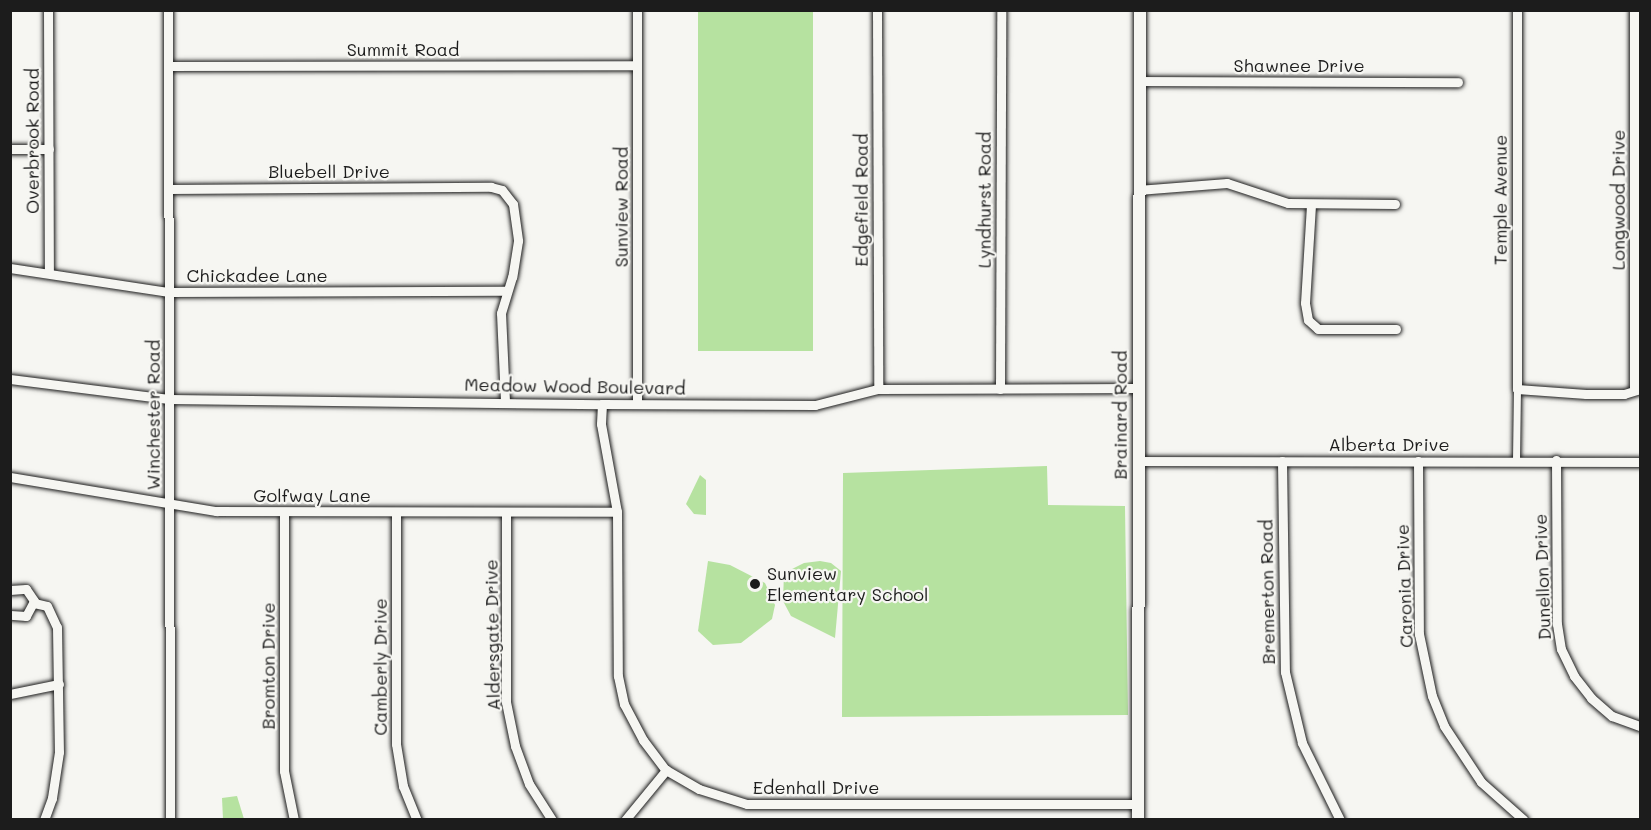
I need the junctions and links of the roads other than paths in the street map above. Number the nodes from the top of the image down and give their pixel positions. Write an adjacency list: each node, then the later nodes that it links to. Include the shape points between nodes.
1 (48, 10): 13 (street, Overbrook Road)
2 (168, 10): 10 (street, Winchester Road)
3 (637, 10): 9 (street, Sunview Road)
4 (877, 10): 26 (street, Edgefield Road)
5 (1001, 10): 27 (street, Lyndhurst Road)
6 (1140, 10): 11 (main road, Brainard Road)
7 (1517, 10): 28 (street, Temple Avenue)
8 (1634, 10): 29 (street, Longwood Drive)
9 (638, 65): 10 (street, Summit Road); 33 (street, Sunview Road)
10 (168, 66): 15 (street, Winchester Road)
11 (1140, 81): 12 (street, Shawnee Drive); 16 (main road, Brainard Road)
12 (1458, 82)
13 (49, 148): 14 (street); 20 (street, Overbrook Road)
14 (10, 149)
15 (168, 189): 21 (street, Bluebell Drive, via 491,187 508,196 517,224 517,258); 22 (street, Winchester Road)
16 (1138, 190): 18 (street, via 1227,183 1288,203); 25 (main road, Brainard Road)
17 (1395, 204): 18 (street)
18 (1311, 205): 23 (street, via 1305,303 1308,320 1318,329)
19 (10, 268): 20 (street, Chickadee Lane)
20 (49, 272): 22 (street, Chickadee Lane)
21 (506, 291): 22 (street, Chickadee Lane); 31 (street, via 501,313)
22 (169, 292): 30 (street, Winchester Road)
23 (1396, 329)
24 (10, 379): 30 (street, Meadow Wood Boulevard)
25 (1138, 388): 27 (street, Meadow Wood Boulevard); 34 (main road, Brainard Road)
26 (878, 389): 27 (street, Meadow Wood Boulevard); 33 (street, Meadow Wood Boulevard, via 815,405)
27 (1000, 389)
28 (1517, 389): 29 (street, via 1586,394); 35 (street)
29 (1637, 390)
30 (169, 399): 31 (street, Meadow Wood Boulevard); 41 (street, Winchester Road)
31 (505, 401): 32 (street, Meadow Wood Boulevard)
32 (602, 404): 33 (street, Meadow Wood Boulevard); 45 (street, Edenhall Drive, via 600,424)
33 (637, 404)
34 (1138, 460): 37 (street, Alberta Drive); 53 (main road, Brainard Road)
35 (1516, 460): 36 (street, Alberta Drive); 38 (street, Alberta Drive)
36 (1556, 460): 39 (street, Alberta Drive); 51 (street, Dunellon Drive, via 1557,624 1561,649 1574,676 1591,698 1612,716)
37 (1282, 461): 38 (street, Alberta Drive); 61 (street, Bremerton Road, via 1281,635 1285,672 1302,743)
38 (1418, 461): 62 (street, Caronia Drive, via 1419,634 1432,696 1444,726 1481,782)
39 (1641, 462)
40 (10, 477): 41 (street, Golfway Lane)
41 (170, 502): 42 (street, Golfway Lane, via 216,511); 55 (street, Winchester Road)
42 (284, 512): 43 (street, Golfway Lane); 56 (street, Bromton Drive, via 284,771)
43 (396, 512): 44 (street, Golfway Lane); 57 (street, Camberly Drive, via 396,744 403,786)
44 (506, 512): 45 (street, Golfway Lane); 58 (street, Aldersgate Drive, via 506,702 515,746 529,784)
45 (617, 512): 52 (street, Edenhall Drive, via 618,676 624,704 643,740)
46 (10, 590): 47 (street, via 26,589)
47 (34, 603): 48 (street, via 26,616); 49 (street, via 47,606 55,618)
48 (10, 615)
49 (59, 684): 50 (street); 54 (street, via 57,773)
50 (10, 694)
51 (1641, 726)
52 (666, 770): 53 (street, Edenhall Drive, via 699,789 747,804); 59 (street)
53 (1138, 804): 60 (main road, Brainard Road)
54 (45, 819)
55 (170, 819)
56 (294, 819)
57 (417, 819)
58 (552, 819)
59 (625, 819)
60 (1138, 819)
61 (1340, 819)
62 (1524, 819)

